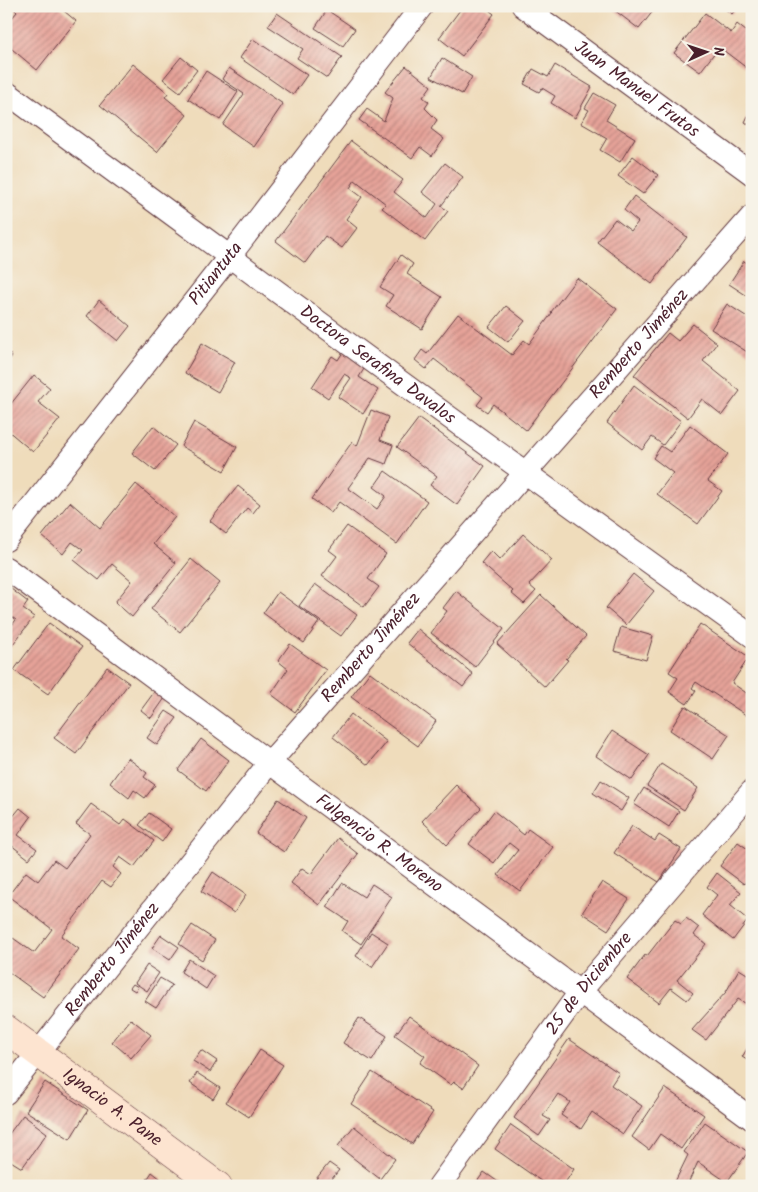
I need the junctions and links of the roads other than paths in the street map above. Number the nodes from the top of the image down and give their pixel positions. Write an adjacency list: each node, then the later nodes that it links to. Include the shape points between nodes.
1 (422, 6): 6 (street, Pitiantuta)
2 (523, 6): 4 (street, Juan Manuel Frutos)
3 (6, 92): 6 (street, Doctora Serafina Davalos)
4 (752, 174)
5 (752, 216): 7 (street, Remberto Jiménez)
6 (228, 257): 7 (street, Doctora Serafina Davalos); 8 (street, Pitiantuta)
7 (525, 473): 10 (street, Doctora Serafina Davalos); 11 (street, Remberto Jiménez)
8 (6, 540)
9 (6, 568): 11 (street, Fulgencio R. Moreno)
10 (752, 636)
11 (270, 762): 13 (street, Fulgencio R. Moreno); 15 (street, Remberto Jiménez)
12 (752, 791): 13 (street, 25 de Diciembre)
13 (580, 992): 17 (street, Fulgencio R. Moreno); 19 (street, 25 de Diciembre)
14 (6, 1029): 15 (street, Ignacio A. Pane)
15 (39, 1053): 16 (street, Remberto Jiménez); 18 (street, Ignacio A. Pane)
16 (6, 1093)
17 (752, 1119)
18 (218, 1186)
19 (438, 1186)

